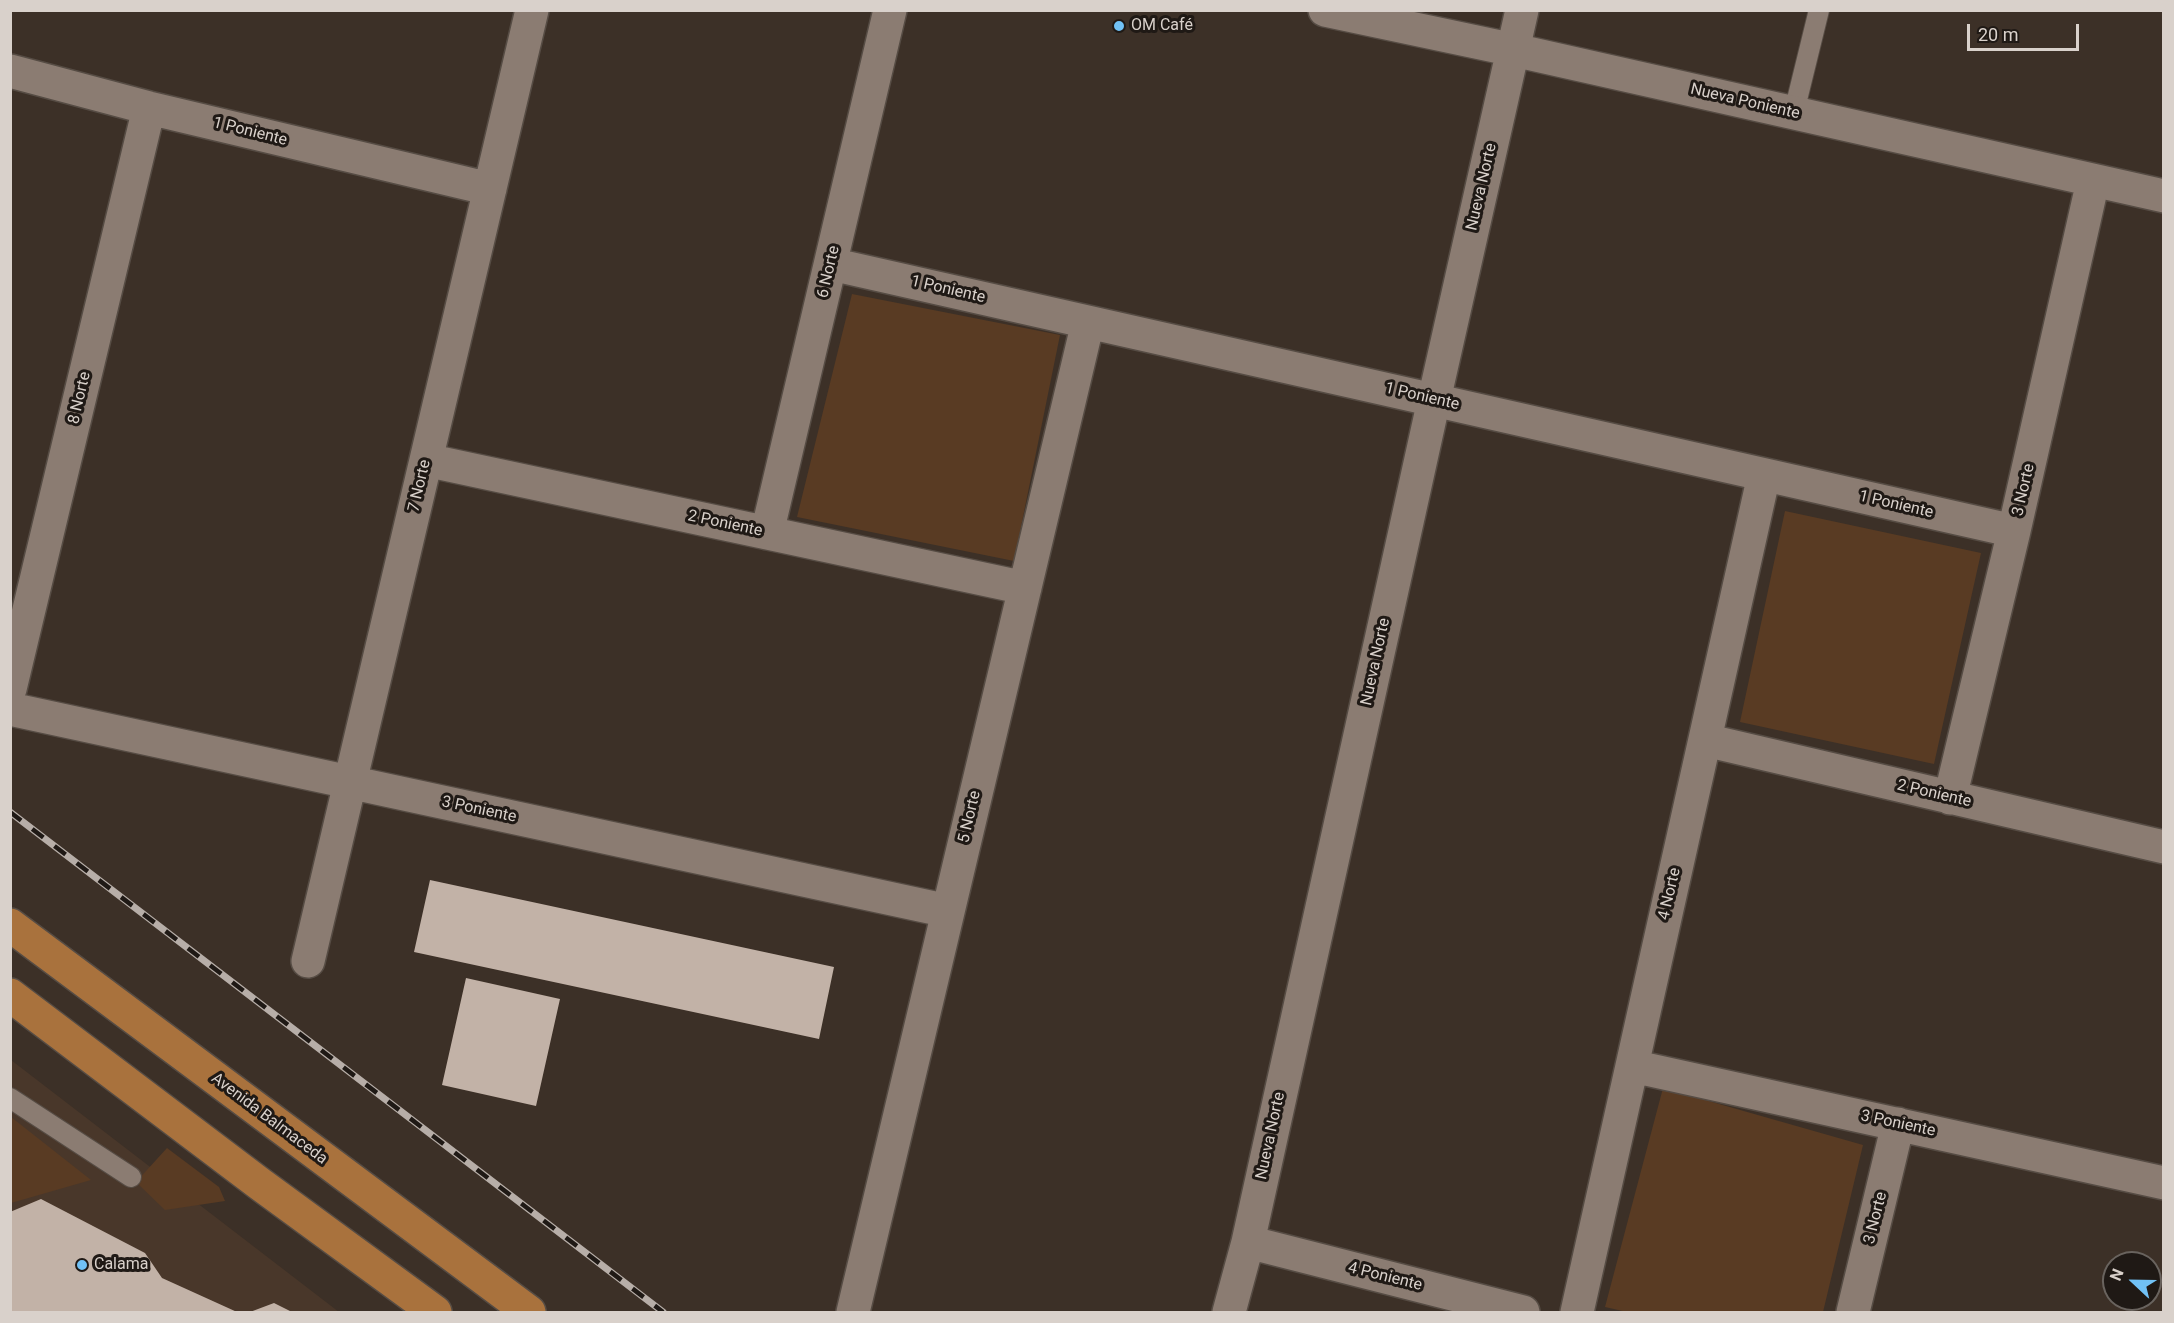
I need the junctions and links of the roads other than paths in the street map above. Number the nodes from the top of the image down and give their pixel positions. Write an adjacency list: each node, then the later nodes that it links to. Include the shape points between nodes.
1 (532, 10): 11 (street, 7 Norte)
2 (890, 10): 13 (street, 6 Norte)
3 (1325, 10): 6 (street, Nueva Poniente)
4 (1522, 10): 6 (street, Nueva Norte)
5 (1819, 10): 9 (lane)
6 (1514, 50): 9 (street, Nueva Poniente); 15 (street, Nueva Norte)
7 (10, 71): 8 (street, 1 Poniente)
8 (149, 108): 11 (street, 1 Poniente); 21 (street, 8 Norte)
9 (1794, 112): 10 (street, Nueva Poniente)
10 (2092, 181): 12 (street, Nueva Poniente); 18 (street, 3 Norte)
11 (490, 189): 16 (street, 7 Norte)
12 (2163, 196)
13 (831, 264): 14 (street, 1 Poniente); 19 (street, 6 Norte)
14 (1088, 322): 15 (street, 1 Poniente); 20 (street, 5 Norte)
15 (1434, 400): 17 (street, 1 Poniente); 36 (street, Nueva Norte)
16 (426, 460): 19 (street, 2 Poniente); 24 (street, 7 Norte)
17 (1764, 475): 18 (street, 1 Poniente); 23 (street, 4 Norte)
18 (2014, 531): 25 (street, 3 Norte)
19 (767, 533): 20 (street, 2 Poniente)
20 (1025, 588): 27 (street, 5 Norte)
21 (10, 688)
22 (10, 709): 24 (street, 3 Poniente)
23 (1705, 740): 25 (street, 2 Poniente); 31 (street, 4 Norte)
24 (350, 783): 27 (street, 3 Poniente); 29 (street, 7 Norte)
25 (1950, 798): 26 (street, 2 Poniente)
26 (2163, 847)
27 (948, 910): 39 (street, 5 Norte)
28 (10, 925): 38 (main road, Avenida Balmaceda)
29 (308, 961)
30 (10, 995): 37 (main road)
31 (1632, 1066): 33 (street, 3 Poniente); 42 (street, 4 Norte)
32 (10, 1098): 34 (lane)
33 (1898, 1124): 35 (street, 3 Poniente); 43 (street, 3 Norte)
34 (131, 1178)
35 (2163, 1183)
36 (1248, 1242): 40 (street, Nueva Norte); 41 (street, 4 Poniente)
37 (435, 1312)
38 (529, 1312)
39 (853, 1312)
40 (1229, 1312)
41 (1523, 1312)
42 (1577, 1312)
43 (1853, 1312)

